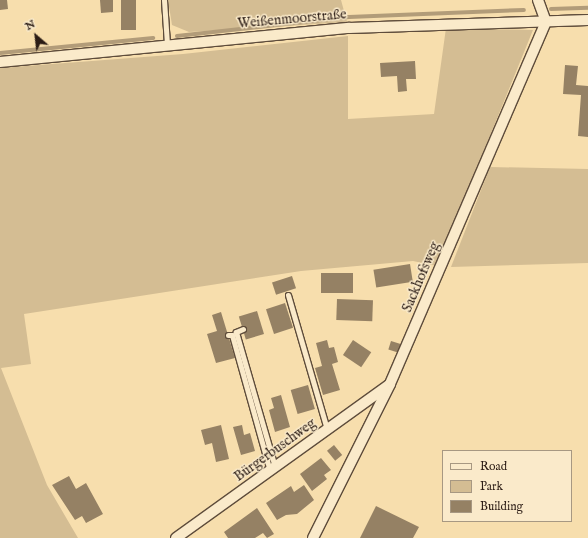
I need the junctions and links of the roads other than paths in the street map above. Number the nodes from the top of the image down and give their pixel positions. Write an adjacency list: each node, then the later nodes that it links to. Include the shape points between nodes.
1 (164, 0): 5 (lane)
2 (538, 0): 4 (street)
3 (588, 20): 4 (street, Weißenmoorstraße)
4 (546, 22): 5 (street, Weißenmoorstraße, via 349,28); 10 (street, Sackhofsweg)
5 (167, 44): 6 (street, Weißenmoorstraße)
6 (0, 62)
7 (288, 294): 11 (lane)
8 (243, 329): 12 (lane, via 236,332)
9 (228, 335): 12 (lane, via 232,335)
10 (390, 384): 11 (street, Bürgerbuschweg); 14 (street, Sackhofsweg)
11 (327, 429): 12 (street, Bürgerbuschweg)
12 (272, 469): 13 (street, Bürgerbuschweg)
13 (176, 538)
14 (312, 538)

